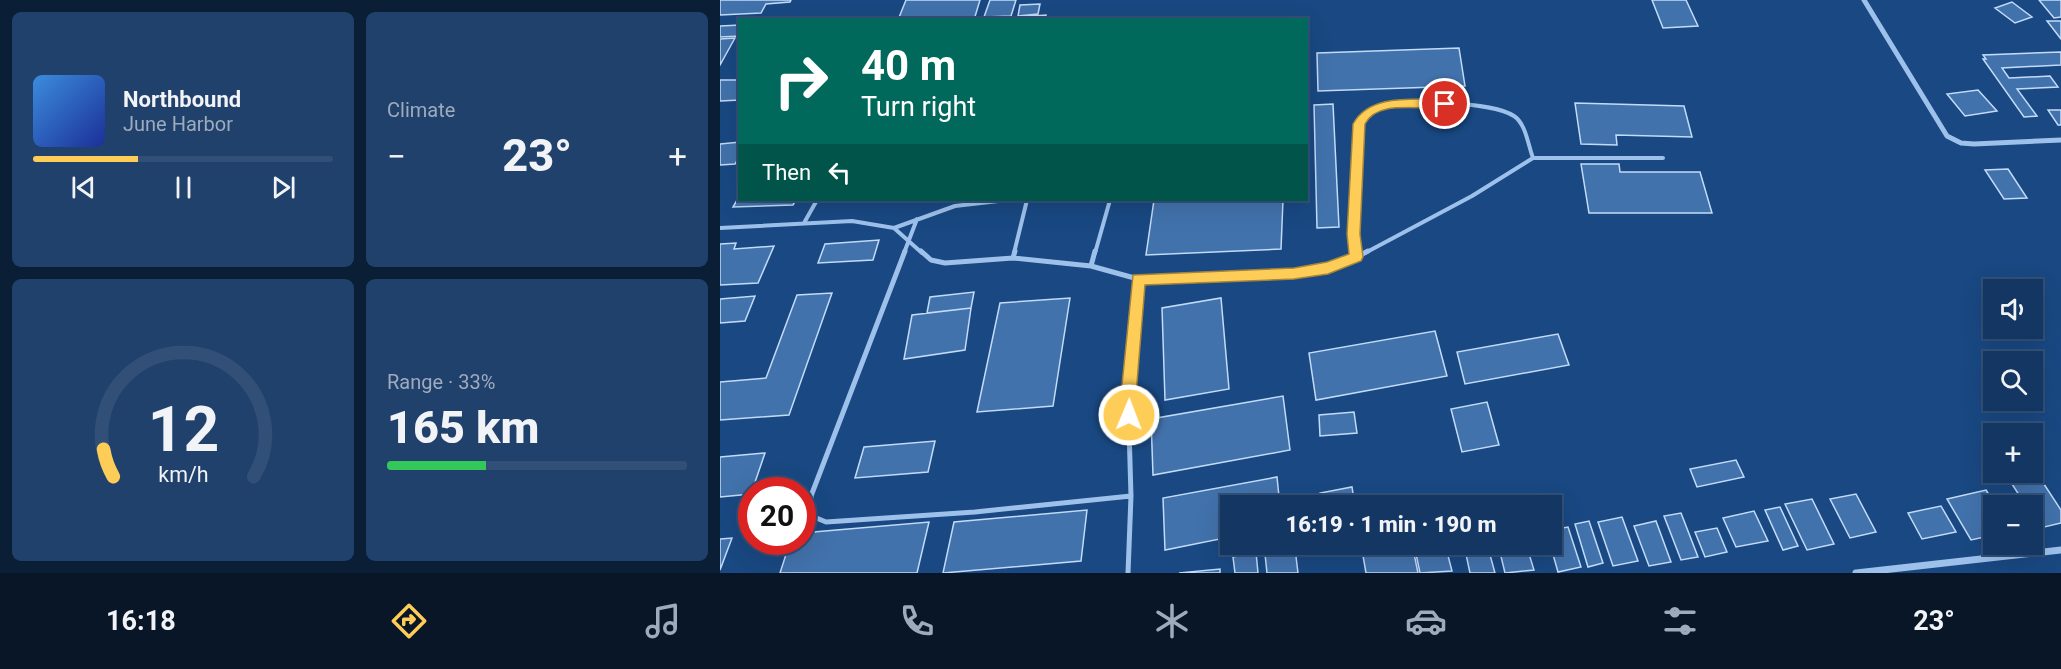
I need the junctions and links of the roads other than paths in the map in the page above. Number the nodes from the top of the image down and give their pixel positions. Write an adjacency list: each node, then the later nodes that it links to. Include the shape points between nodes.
1 (1864, 0): 2 (street, via 1947,136 1961,144)
2 (2061, 140)
3 (1533, 158): 4 (lane); 14 (lane, via 1472,196); 14 (lane, via 1514,116 1497,110 1445,104 1388,105 1374,109 1359,124 1353,234)
4 (1663, 158)
5 (816, 201): 10 (lane)
6 (998, 201): 9 (lane, via 955,206)
7 (1027, 201): 15 (lane)
8 (1110, 201): 16 (lane)
9 (917, 219): 12 (lane); 13 (lane)
10 (804, 223): 11 (lane); 12 (lane, via 852,221)
11 (720, 228)
12 (894, 228): 13 (lane)
13 (908, 241): 15 (lane, via 931,260 945,263); 18 (lane, via 811,496 814,517 826,522 964,513)
14 (1356, 257): 17 (lane, via 1328,268 1294,273)
15 (1013, 258): 16 (lane)
16 (1091, 266): 17 (lane)
17 (1138, 279): 18 (lane, via 1128,395)
18 (1131, 496): 20 (lane)
19 (2061, 550): 21 (street)
20 (1128, 573)
21 (1856, 573)

